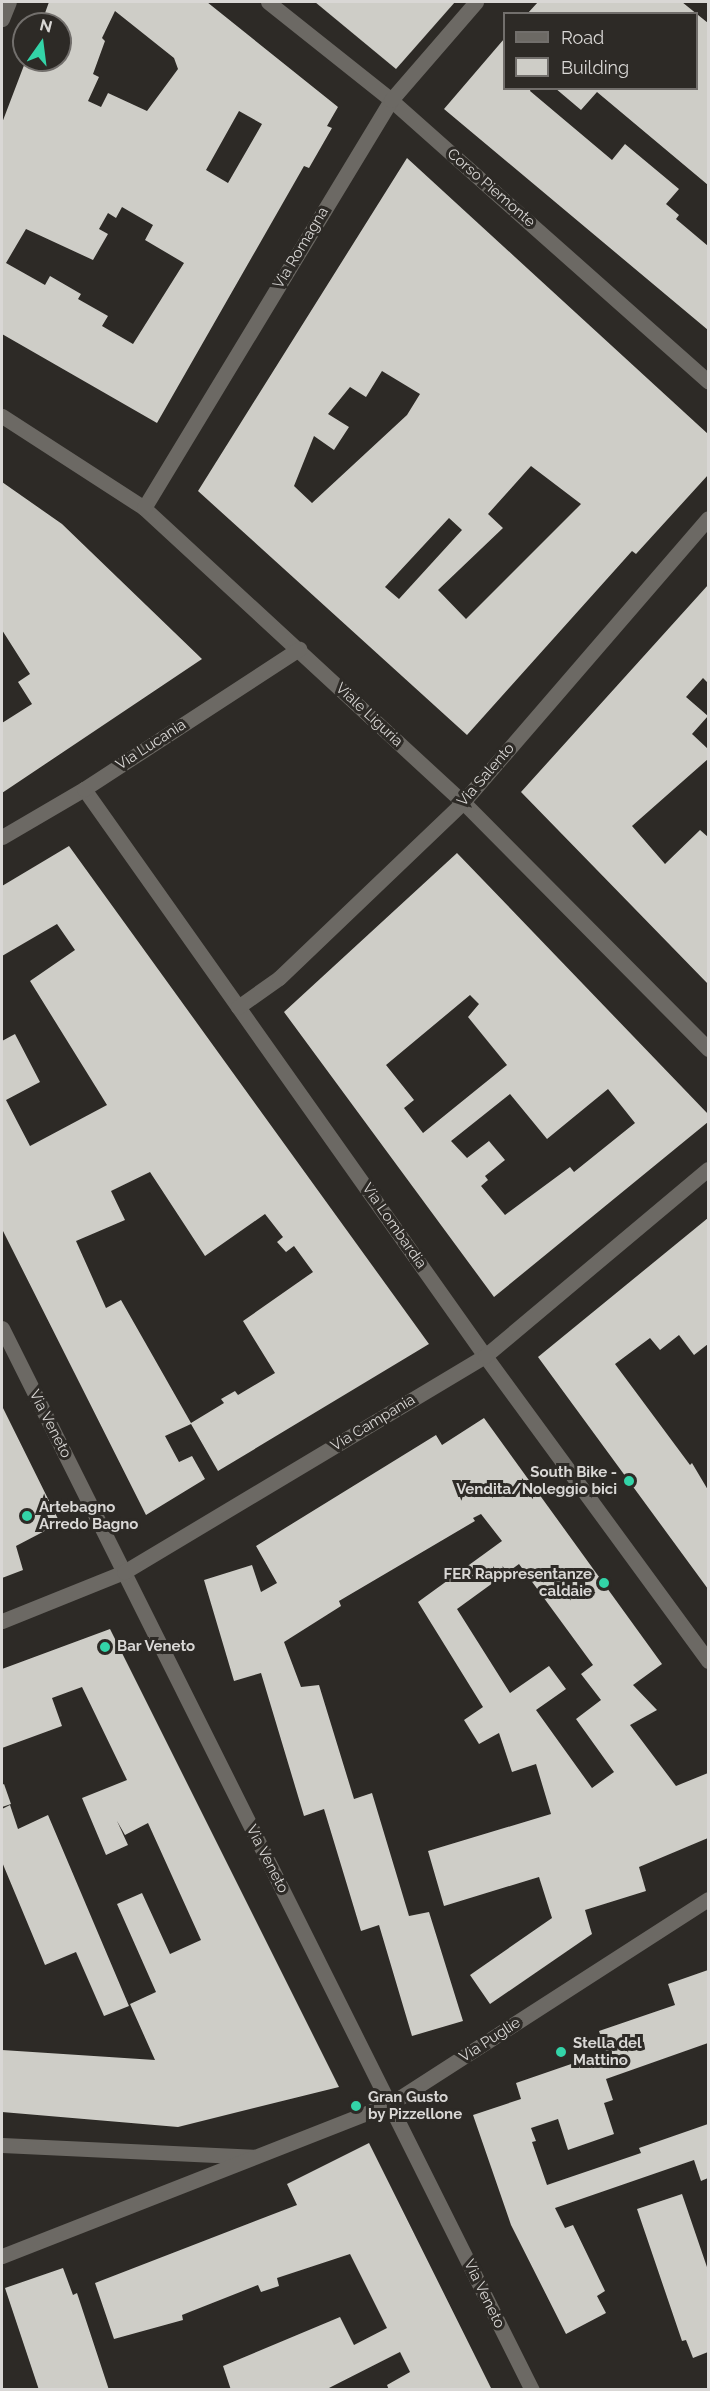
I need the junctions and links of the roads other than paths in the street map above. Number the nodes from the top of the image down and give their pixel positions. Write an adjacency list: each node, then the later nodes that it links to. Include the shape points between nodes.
1 (9, 2): 4 (street)
2 (268, 2): 5 (street, Corso Piemonte)
3 (476, 2): 5 (street, Via Romagna)
4 (2, 19)
5 (391, 100): 6 (street, Corso Piemonte); 8 (street, Via Romagna)
6 (708, 381)
7 (2, 416): 8 (street, Viale Liguria)
8 (144, 508): 10 (street, Viale Liguria)
9 (708, 518): 12 (street, Via Salento)
10 (299, 649): 11 (street, Via Lucania); 12 (street, Viale Liguria)
11 (84, 789): 13 (street, Via Lucania); 14 (street, Via Lombardia)
12 (463, 802): 14 (street, Via Salento, via 279,978); 15 (street, Viale Liguria)
13 (2, 837)
14 (238, 1007): 18 (street, Via Lombardia)
15 (708, 1049)
16 (708, 1169): 18 (street, Via Campania)
17 (2, 1328): 19 (street, Via Veneto)
18 (485, 1356): 19 (street, Via Campania); 21 (street, Via Lombardia)
19 (124, 1572): 20 (street, Via Campania); 23 (street, Via Veneto)
20 (2, 1621)
21 (708, 1661)
22 (708, 1899): 23 (street, Via Puglie)
23 (390, 2104): 25 (street, Via Puglie); 27 (street, Via Veneto)
24 (2, 2145): 25 (street, Via Puglie)
25 (260, 2158): 26 (street, Via Puglie)
26 (2, 2256)
27 (532, 2390)

